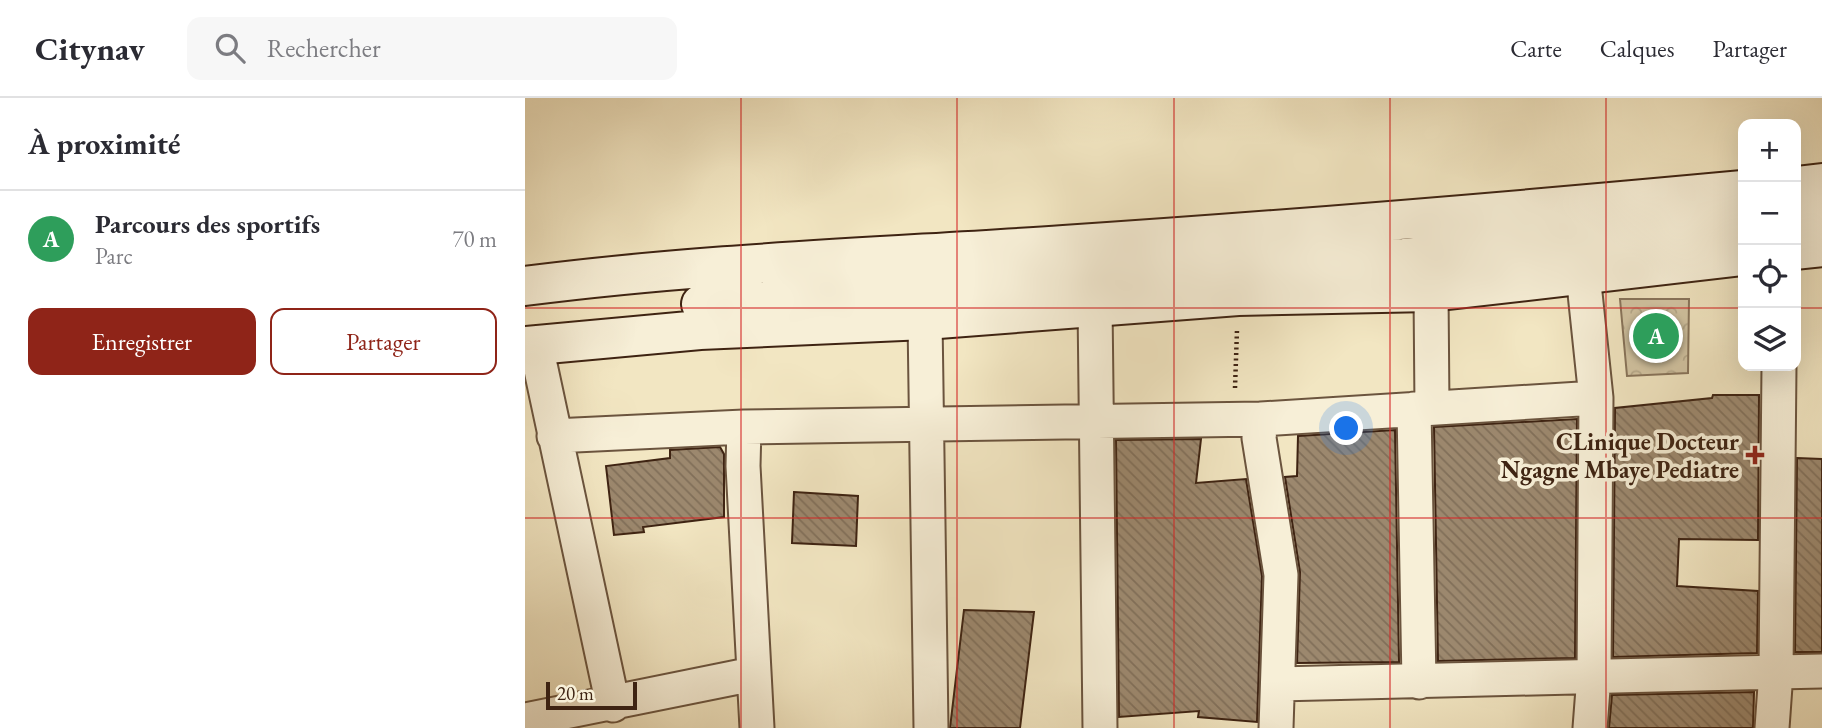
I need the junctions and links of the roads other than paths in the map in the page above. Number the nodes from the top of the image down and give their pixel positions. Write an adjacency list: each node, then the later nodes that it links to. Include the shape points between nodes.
1 (1822, 183): 2 (main road)
2 (1801, 185)
3 (1738, 190): 13 (main road, via 1181,237 631,272)
4 (1822, 218): 5 (main road)
5 (1801, 220)
6 (1738, 226): 10 (main road)
7 (1822, 247): 8 (main road)
8 (1801, 249)
9 (1738, 257): 11 (main road)
10 (1404, 258): 12 (main road); 17 (main road, via 695,304)
11 (1583, 274): 12 (main road); 19 (street)
12 (1530, 280): 14 (main road)
13 (525, 286)
14 (1431, 292): 15 (main road); 20 (street)
15 (1095, 305): 16 (main road); 22 (street)
16 (925, 320): 17 (main road); 23 (street)
17 (529, 338): 25 (street)
18 (1779, 371): 27 (street)
19 (1595, 398): 20 (street); 29 (street)
20 (1423, 409): 21 (street); 30 (street)
21 (1248, 420): 22 (street); 31 (street, via 1259,438 1282,575)
22 (1096, 421): 23 (street); 36 (street)
23 (924, 426): 24 (street); 35 (street)
24 (744, 427): 25 (street); 28 (street)
25 (555, 436): 32 (street)
26 (1822, 671): 27 (street)
27 (1776, 672): 29 (street); 39 (street)
28 (753, 674): 32 (street); 34 (street)
29 (1594, 676): 30 (street); 38 (street)
30 (1419, 682): 31 (street)
31 (1278, 684): 37 (street)
32 (613, 705): 33 (street)
33 (525, 720)
34 (757, 728)
35 (931, 728)
36 (1100, 728)
37 (1276, 728)
38 (1590, 728)
39 (1772, 728)

